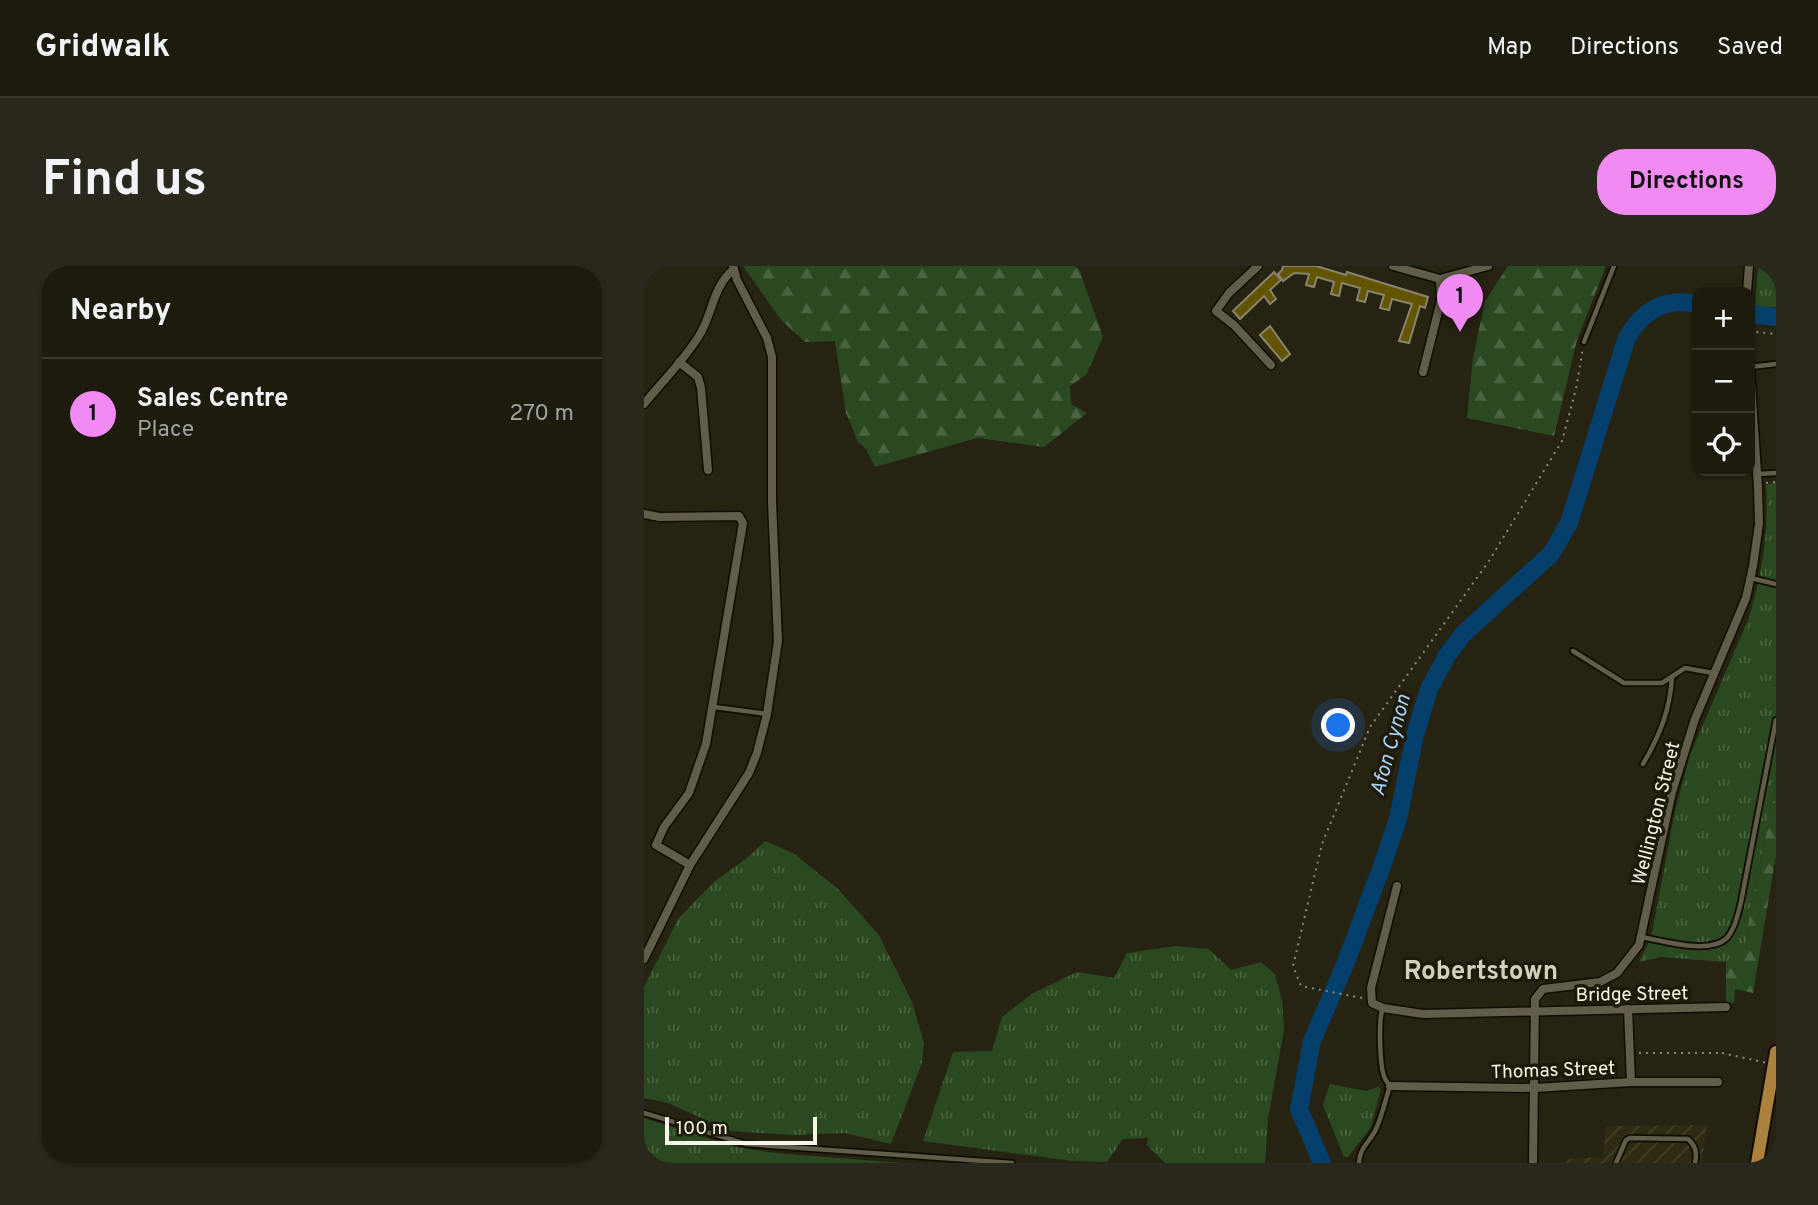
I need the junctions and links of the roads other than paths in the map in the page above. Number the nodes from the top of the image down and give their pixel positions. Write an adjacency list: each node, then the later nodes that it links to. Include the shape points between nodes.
1 (1258, 266): 12 (street, via 1216,312)
2 (1393, 266): 7 (street)
3 (1488, 266): 7 (street)
4 (1614, 266): 9 (lane)
5 (1749, 266): 8 (street)
6 (734, 268): 10 (street, via 724,277 707,320); 27 (street, via 772,357 778,641)
7 (1440, 279): 14 (street, via 1441,300)
8 (1747, 287)
9 (1584, 342)
10 (679, 362): 15 (street); 17 (street, via 698,377)
11 (1776, 364): 13 (lane)
12 (1271, 365)
13 (1755, 367)
14 (1423, 372)
15 (644, 404)
16 (1753, 413): 19 (street, Wellington Street)
17 (709, 470)
18 (1776, 472): 19 (lane)
19 (1758, 474): 21 (street, Wellington Street, via 1759,523)
20 (644, 514): 26 (street, via 739,516 743,523)
21 (1751, 578): 22 (lane); 24 (street, Wellington Street)
22 (1776, 584)
23 (1573, 651): 25 (lane, via 1624,682 1662,683)
24 (1714, 673): 25 (lane, via 1685,668); 32 (street, Wellington Street, via 1672,792)
25 (1672, 676): 29 (lane, via 1670,703 1659,737)
26 (714, 707): 27 (lane); 30 (street, via 689,793 656,845)
27 (767, 714): 30 (street, via 749,773)
28 (1776, 720): 32 (lane, via 1733,928 1727,937 1706,947)
29 (1643, 764)
30 (690, 865): 33 (street)
31 (1397, 886): 35 (street, Bridge Street, via 1371,988 1372,1003)
32 (1641, 937): 37 (street, Wellington Street, via 1617,974 1600,982 1543,989 1535,999)
33 (644, 959)
34 (1726, 1007): 36 (street, Bridge Street)
35 (1383, 1008): 37 (street, Bridge Street, via 1423,1014); 41 (lane, via 1378,1017 1384,1076)
36 (1628, 1009): 37 (street, Bridge Street); 39 (street)
37 (1534, 1011): 42 (street)
38 (1776, 1052): 49 (main road)
39 (1631, 1082): 40 (street, Thomas Street); 42 (street, Thomas Street)
40 (1718, 1082)
41 (1390, 1086): 42 (street, Thomas Street); 45 (lane)
42 (1535, 1088): 46 (street)
43 (644, 1113): 44 (lane, via 746,1144)
44 (1013, 1163)
45 (1359, 1163)
46 (1534, 1163)
47 (1616, 1163): 48 (lane, via 1630,1138 1688,1139 1697,1155)
48 (1695, 1163)
49 (1757, 1163)

